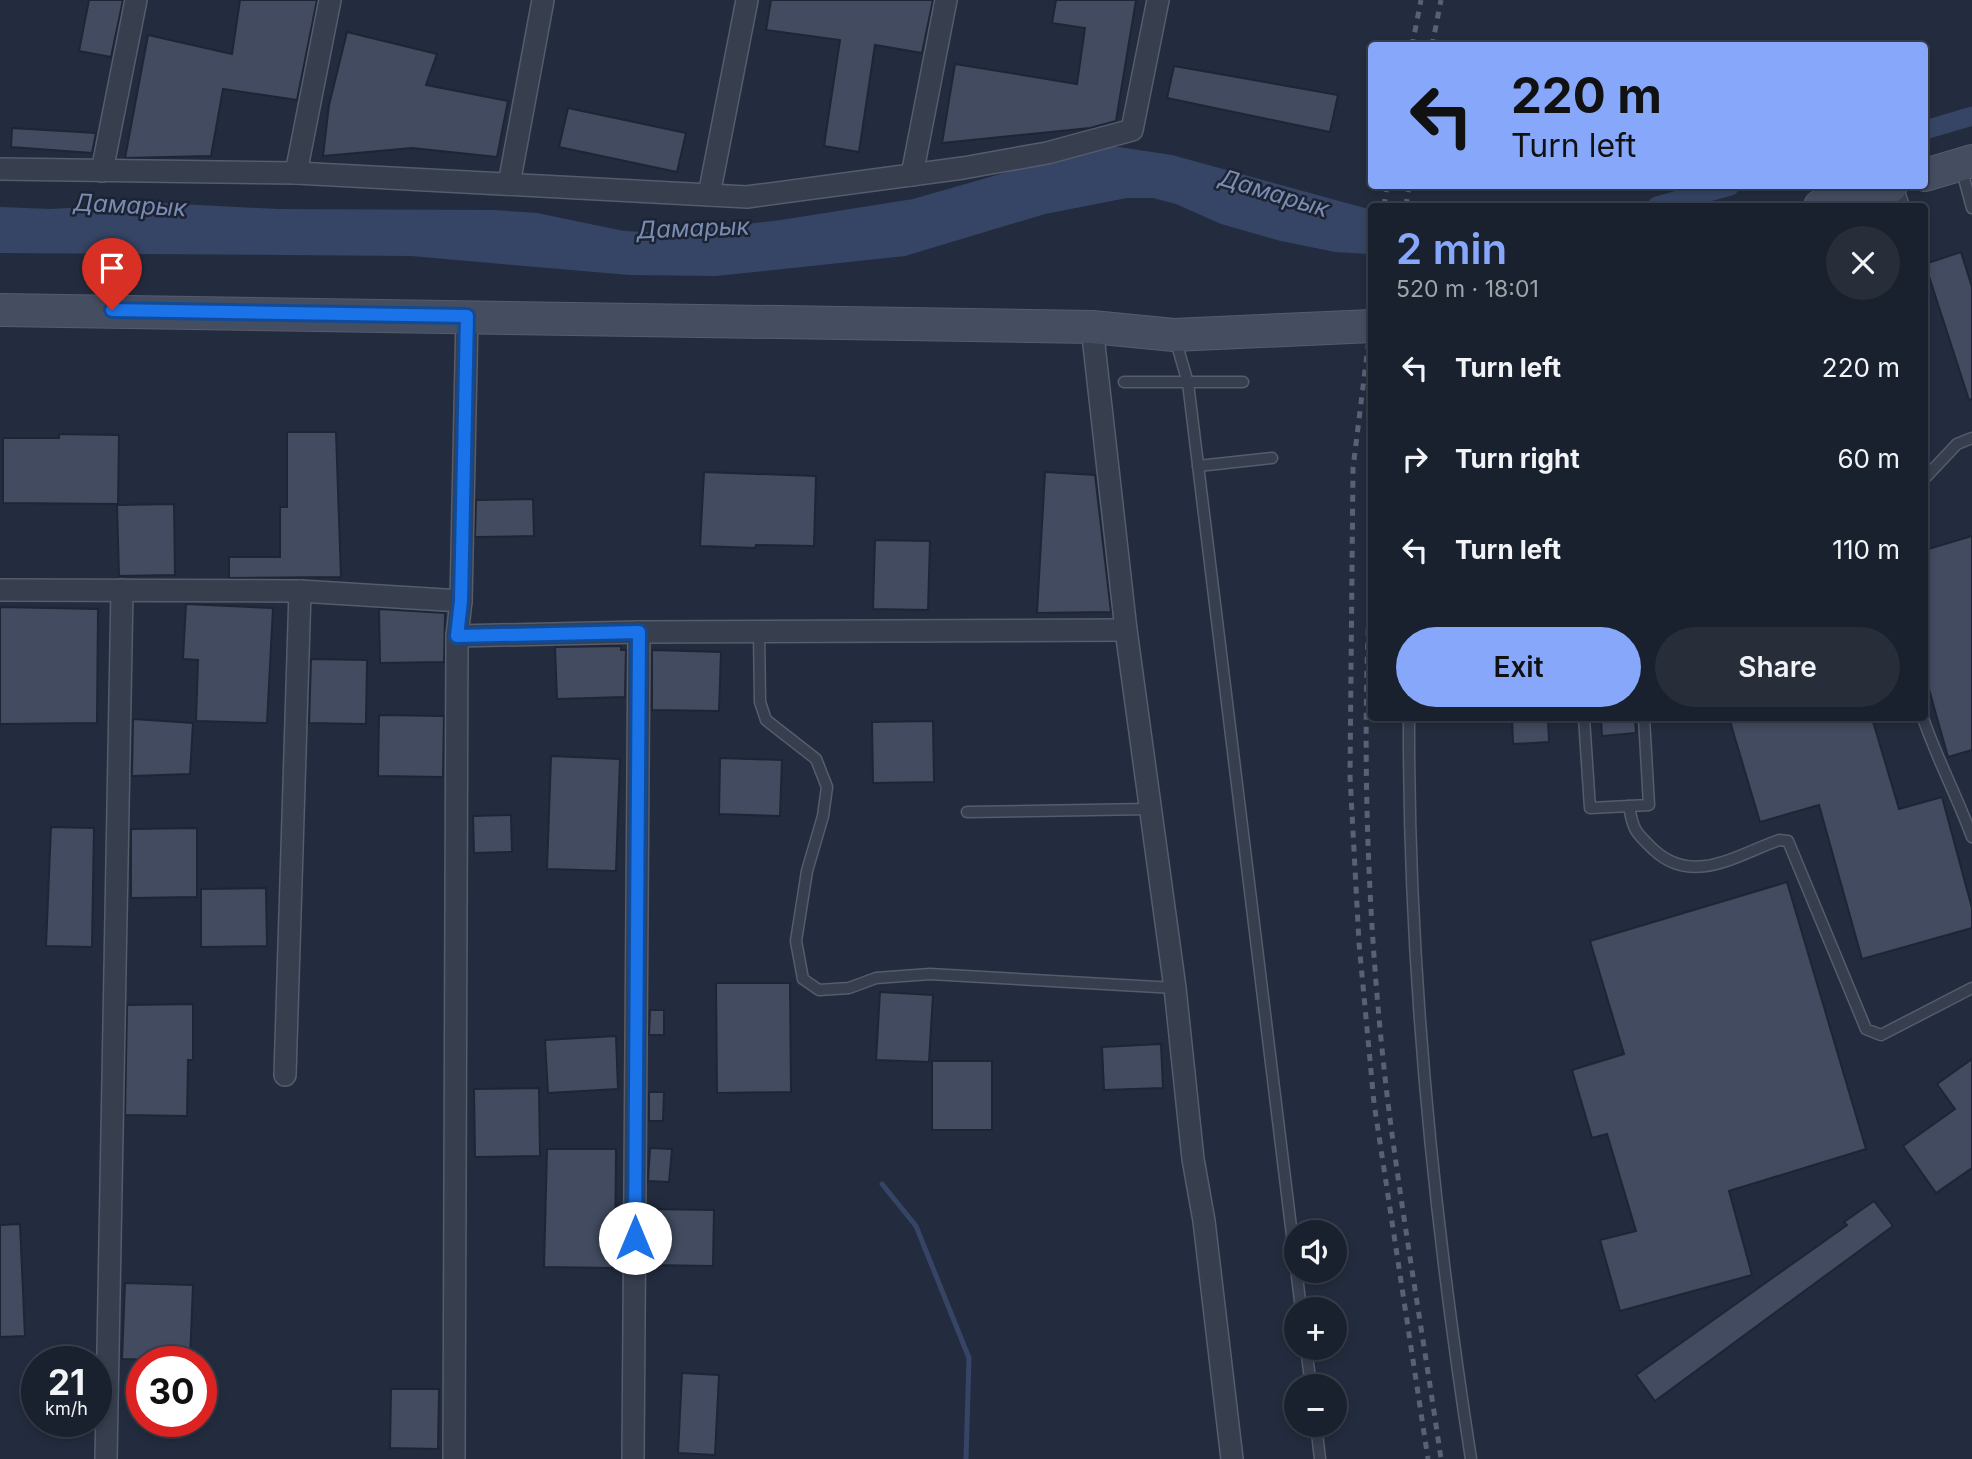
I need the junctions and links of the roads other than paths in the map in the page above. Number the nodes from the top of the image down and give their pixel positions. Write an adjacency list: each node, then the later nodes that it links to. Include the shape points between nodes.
1 (136, 0): 9 (street)
2 (330, 0): 10 (street)
3 (543, 0): 13 (street)
4 (747, 0): 15 (street)
5 (946, 0): 12 (street)
6 (1158, 0): 12 (street, via 1132,130 1047,153)
7 (1966, 163): 11 (main road); 17 (lane)
8 (0, 169): 9 (street)
9 (102, 171): 10 (street)
10 (296, 173): 13 (street)
11 (1928, 174)
12 (912, 175): 15 (street, via 747,197)
13 (509, 184): 15 (street)
14 (1880, 189): 16 (main road)
15 (709, 195)
16 (1831, 203)
17 (1972, 206)
18 (0, 310): 19 (main road)
19 (467, 316): 21 (main road); 33 (street)
20 (1368, 326): 22 (main road)
21 (1092, 327): 22 (main road); 34 (street)
22 (1174, 335): 25 (lane)
23 (1124, 382): 25 (lane)
24 (1243, 382): 25 (lane)
25 (1188, 383): 28 (lane)
26 (1972, 438): 29 (lane, via 1957,444)
27 (1272, 458): 28 (lane)
28 (1198, 466): 49 (lane)
29 (1928, 475)
30 (0, 590): 31 (street)
31 (122, 590): 32 (street); 51 (street)
32 (300, 591): 33 (street); 48 (street)
33 (461, 601): 37 (street)
34 (1126, 630): 35 (street); 43 (street)
35 (759, 631): 36 (street); 46 (lane, via 760,702 766,720 816,759 827,787 796,941 803,979 820,990 849,988 876,978 930,974)
36 (639, 632): 37 (street); 53 (street)
37 (457, 636): 52 (street)
38 (1409, 721): 56 (lane, via 1409,851 1424,1075 1450,1320)
39 (1584, 721): 42 (lane, via 1590,808)
40 (1644, 721): 42 (lane, via 1649,805)
41 (1924, 721): 45 (lane)
42 (1629, 806): 47 (lane, via 1633,831 1662,857 1684,869 1700,869 1779,840 1788,841 1866,1029 1881,1035)
43 (1148, 809): 44 (lane); 46 (street)
44 (967, 812)
45 (1972, 837)
46 (1175, 988): 54 (street)
47 (1972, 988)
48 (285, 1074)
49 (1300, 1297)
50 (1317, 1437): 55 (lane)
51 (106, 1459)
52 (454, 1459)
53 (633, 1459)
54 (1232, 1459)
55 (1320, 1459)
56 (1471, 1459)

